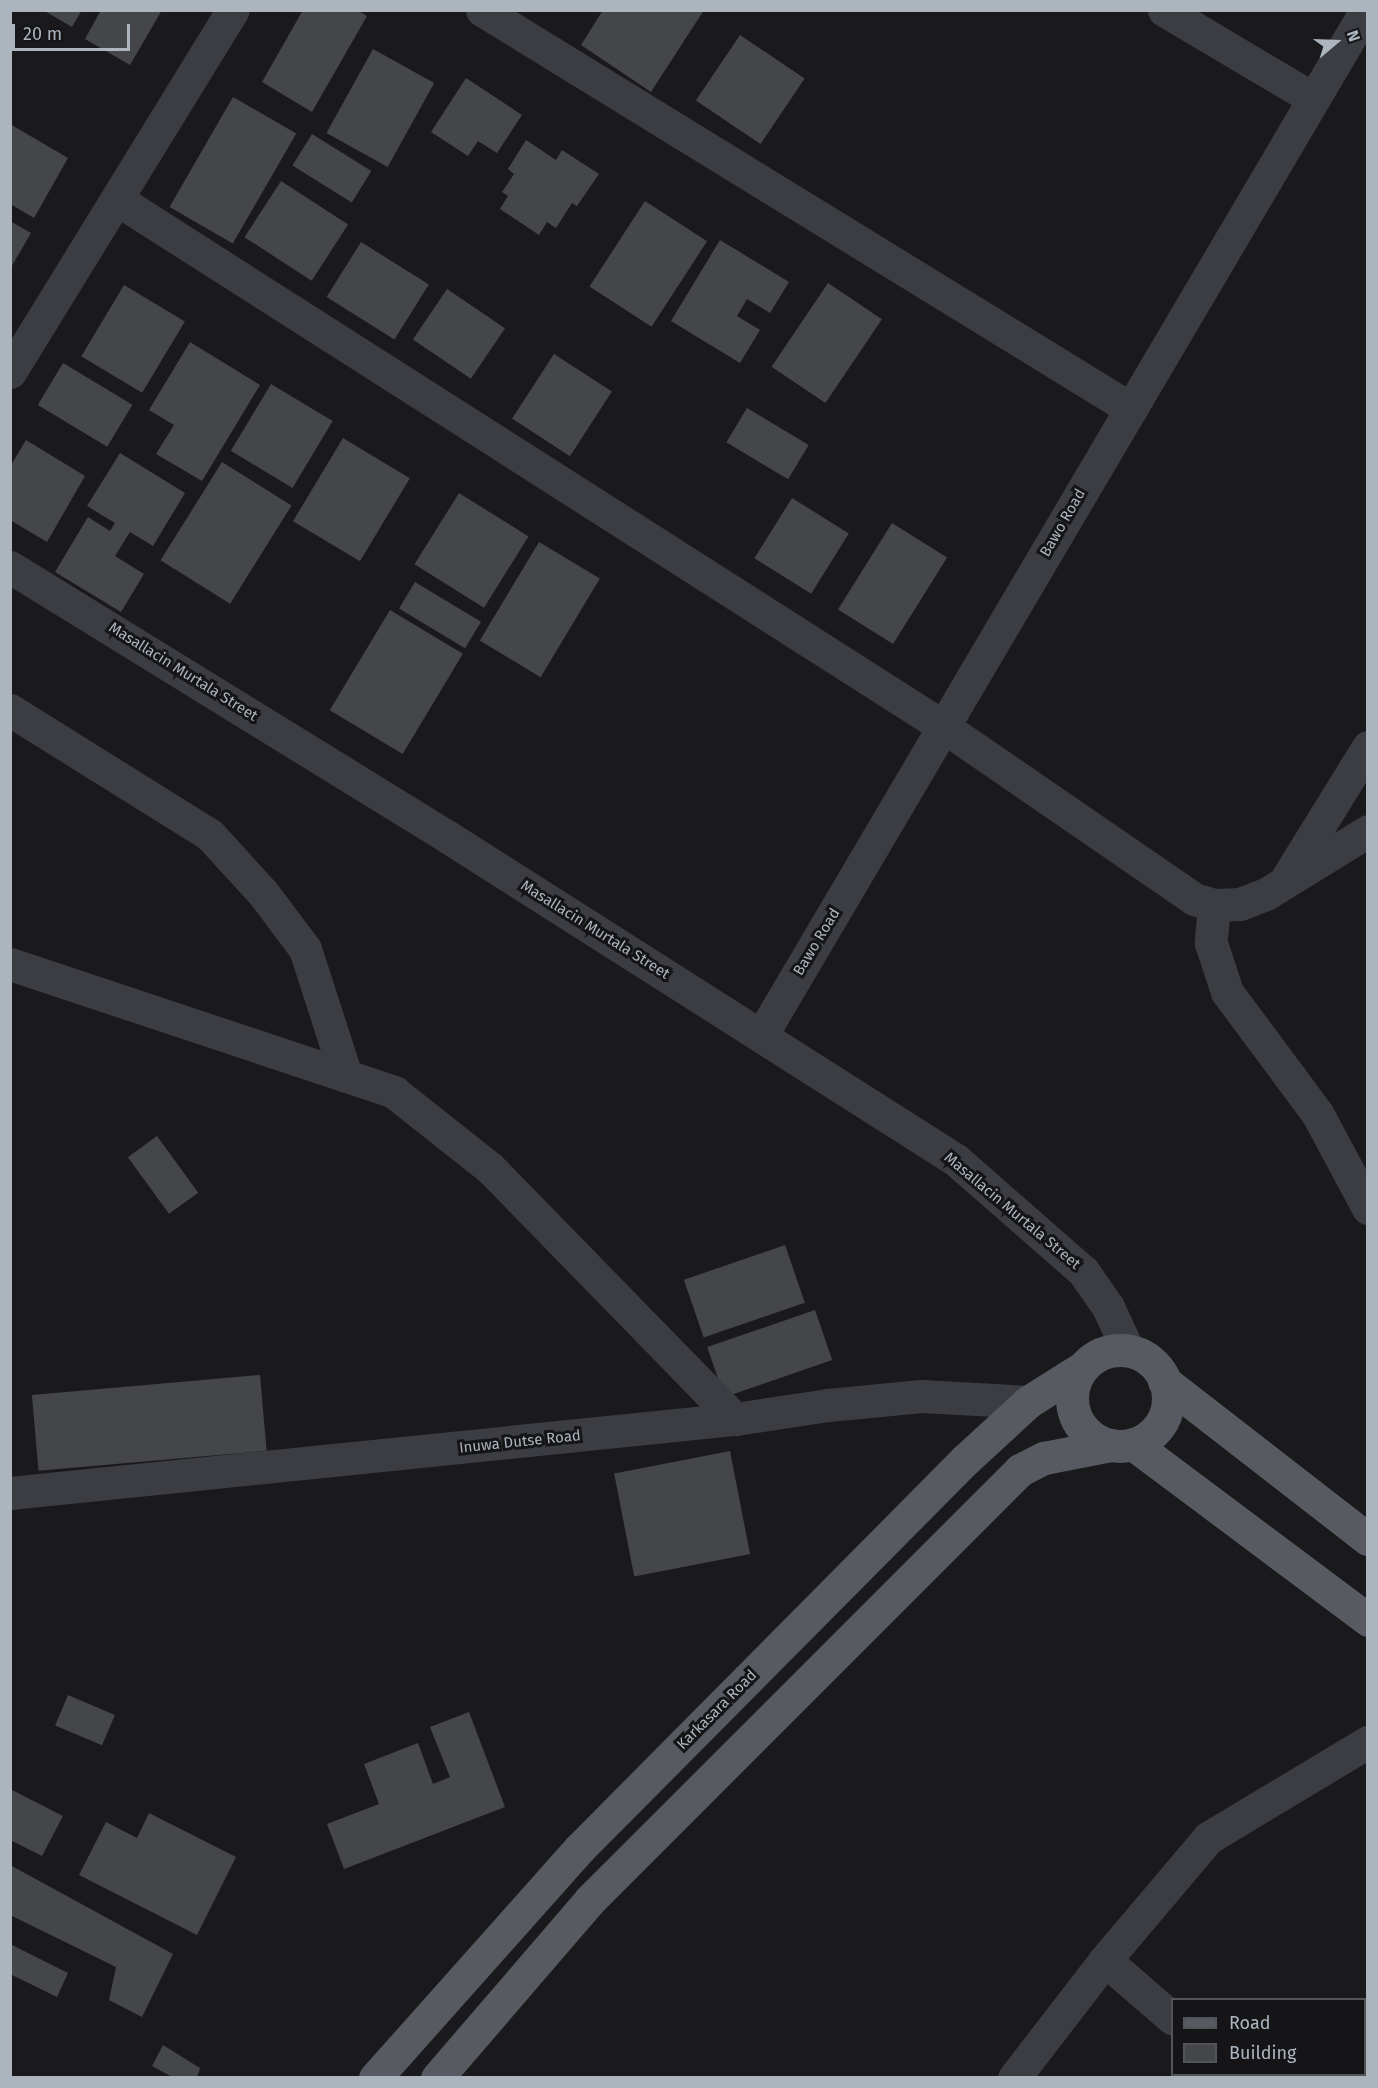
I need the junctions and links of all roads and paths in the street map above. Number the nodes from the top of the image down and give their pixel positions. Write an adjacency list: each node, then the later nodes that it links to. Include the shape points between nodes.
1 (233, 10): 6 (street)
2 (482, 10): 8 (street)
3 (1164, 10): 5 (street)
4 (1363, 25): 5 (street, Bawo Road)
5 (1314, 99): 8 (street, Bawo Road)
6 (118, 200): 7 (street); 11 (street)
7 (10, 372)
8 (1131, 409): 11 (street, Bawo Road)
9 (10, 567): 17 (street, Masallacin Murtala Street)
10 (10, 710): 18 (street, via 210,835 263,893 305,950)
11 (944, 727): 15 (street, via 1194,899); 17 (street, Bawo Road)
12 (1368, 747): 14 (street)
13 (1368, 831): 14 (street)
14 (1283, 884): 15 (street, via 1240,904)
15 (1214, 905): 19 (street, via 1211,944 1227,992 1317,1113)
16 (10, 964): 18 (street)
17 (762, 1036): 20 (street, Masallacin Murtala Street, via 956,1160 1083,1271 1103,1297)
18 (346, 1076): 24 (street, via 394,1092 490,1168)
19 (1368, 1208)
20 (1128, 1350): 21 (main road, via 1111,1350); 22 (main road, via 1156,1366)
21 (1082, 1368): 23 (main road, Karkasara Road); 25 (main road, via 1074,1386 1073,1406 1079,1424 1093,1438)
22 (1164, 1381): 25 (main road, via 1168,1401 1162,1421 1150,1437); 27 (main road)
23 (1028, 1402): 24 (street, Inuwa Dutse Road, via 922,1396 828,1404); 32 (main road, Karkasara Road, via 965,1460 580,1848)
24 (735, 1419): 26 (street, Inuwa Dutse Road)
25 (1122, 1445): 28 (main road); 33 (main road, via 1044,1458 1020,1470 590,1900)
26 (10, 1492)
27 (1368, 1539)
28 (1368, 1620)
29 (1368, 1742): 30 (street, via 1208,1838)
30 (1105, 1960): 31 (street); 34 (street)
31 (1171, 2016)
32 (375, 2078)
33 (437, 2078)
34 (1014, 2078)

